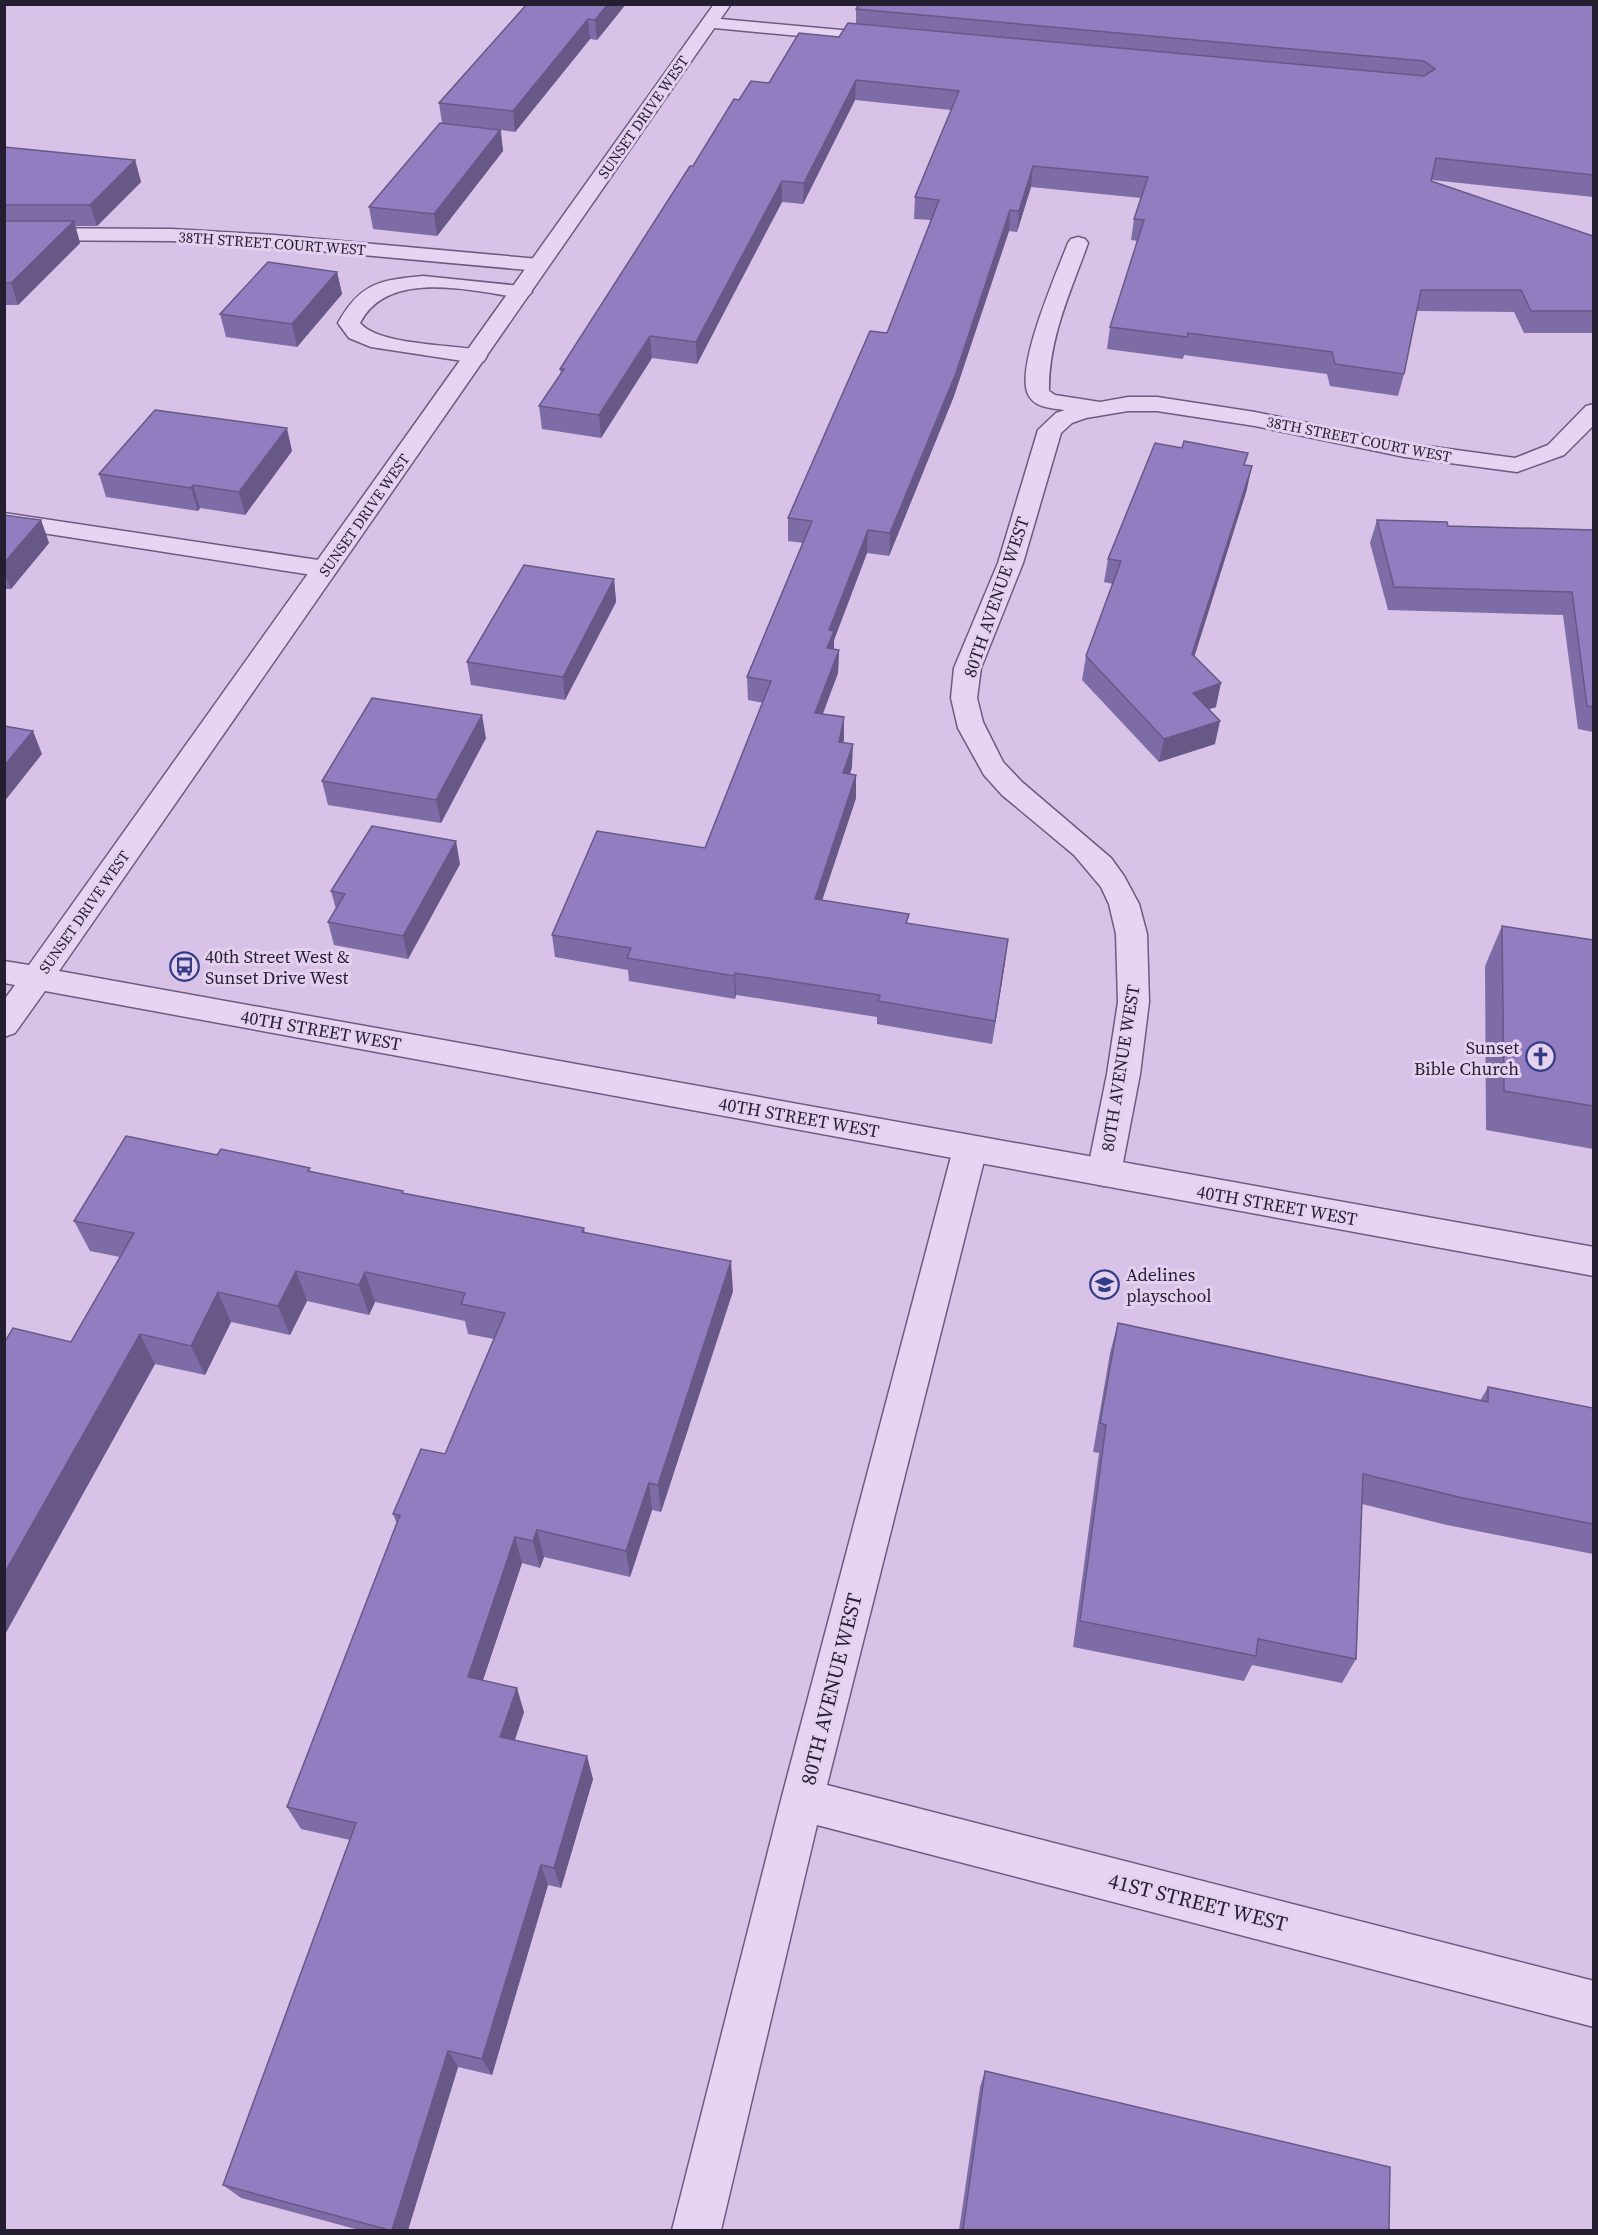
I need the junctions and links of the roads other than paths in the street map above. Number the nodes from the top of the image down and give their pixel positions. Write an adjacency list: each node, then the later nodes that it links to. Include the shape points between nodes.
1 (716, 14): 2 (street); 5 (street, SUNSET DRIVE WEST)
2 (899, 40)
3 (4, 234): 5 (street, 38TH STREET COURT WEST, via 274,241)
4 (1078, 243): 8 (street, via 1043,342 1038,393 1048,401)
5 (539, 265): 6 (street, SUNSET DRIVE WEST)
6 (521, 291): 7 (street, SUNSET DRIVE WEST); 7 (street, via 459,284 384,286 366,295 352,309 349,323 357,333 379,342)
7 (476, 356): 11 (street, SUNSET DRIVE WEST)
8 (1107, 408): 9 (street, 38TH STREET COURT WEST, via 1157,404 1255,419 1405,450 1517,465 1557,450); 16 (street, 80TH AVENUE WEST, via 1081,411 1050,430 1005,580 976,644 964,696 970,726 995,771 1108,873 1124,904 1135,966 1133,1004)
9 (1593, 411)
10 (4, 520): 11 (street)
11 (325, 569): 13 (street, SUNSET DRIVE WEST)
12 (4, 972): 13 (street, 40TH STREET WEST)
13 (37, 978): 14 (street, SUNSET DRIVE WEST); 15 (street, 40TH STREET WEST)
14 (4, 1025)
15 (970, 1149): 16 (street, 40TH STREET WEST); 18 (street, 80TH AVENUE WEST)
16 (1104, 1173): 17 (street, 40TH STREET WEST)
17 (1593, 1262)
18 (802, 1800): 19 (street, 41ST STREET WEST); 20 (street, 80TH AVENUE WEST)
19 (1593, 2004)
20 (696, 2230)

